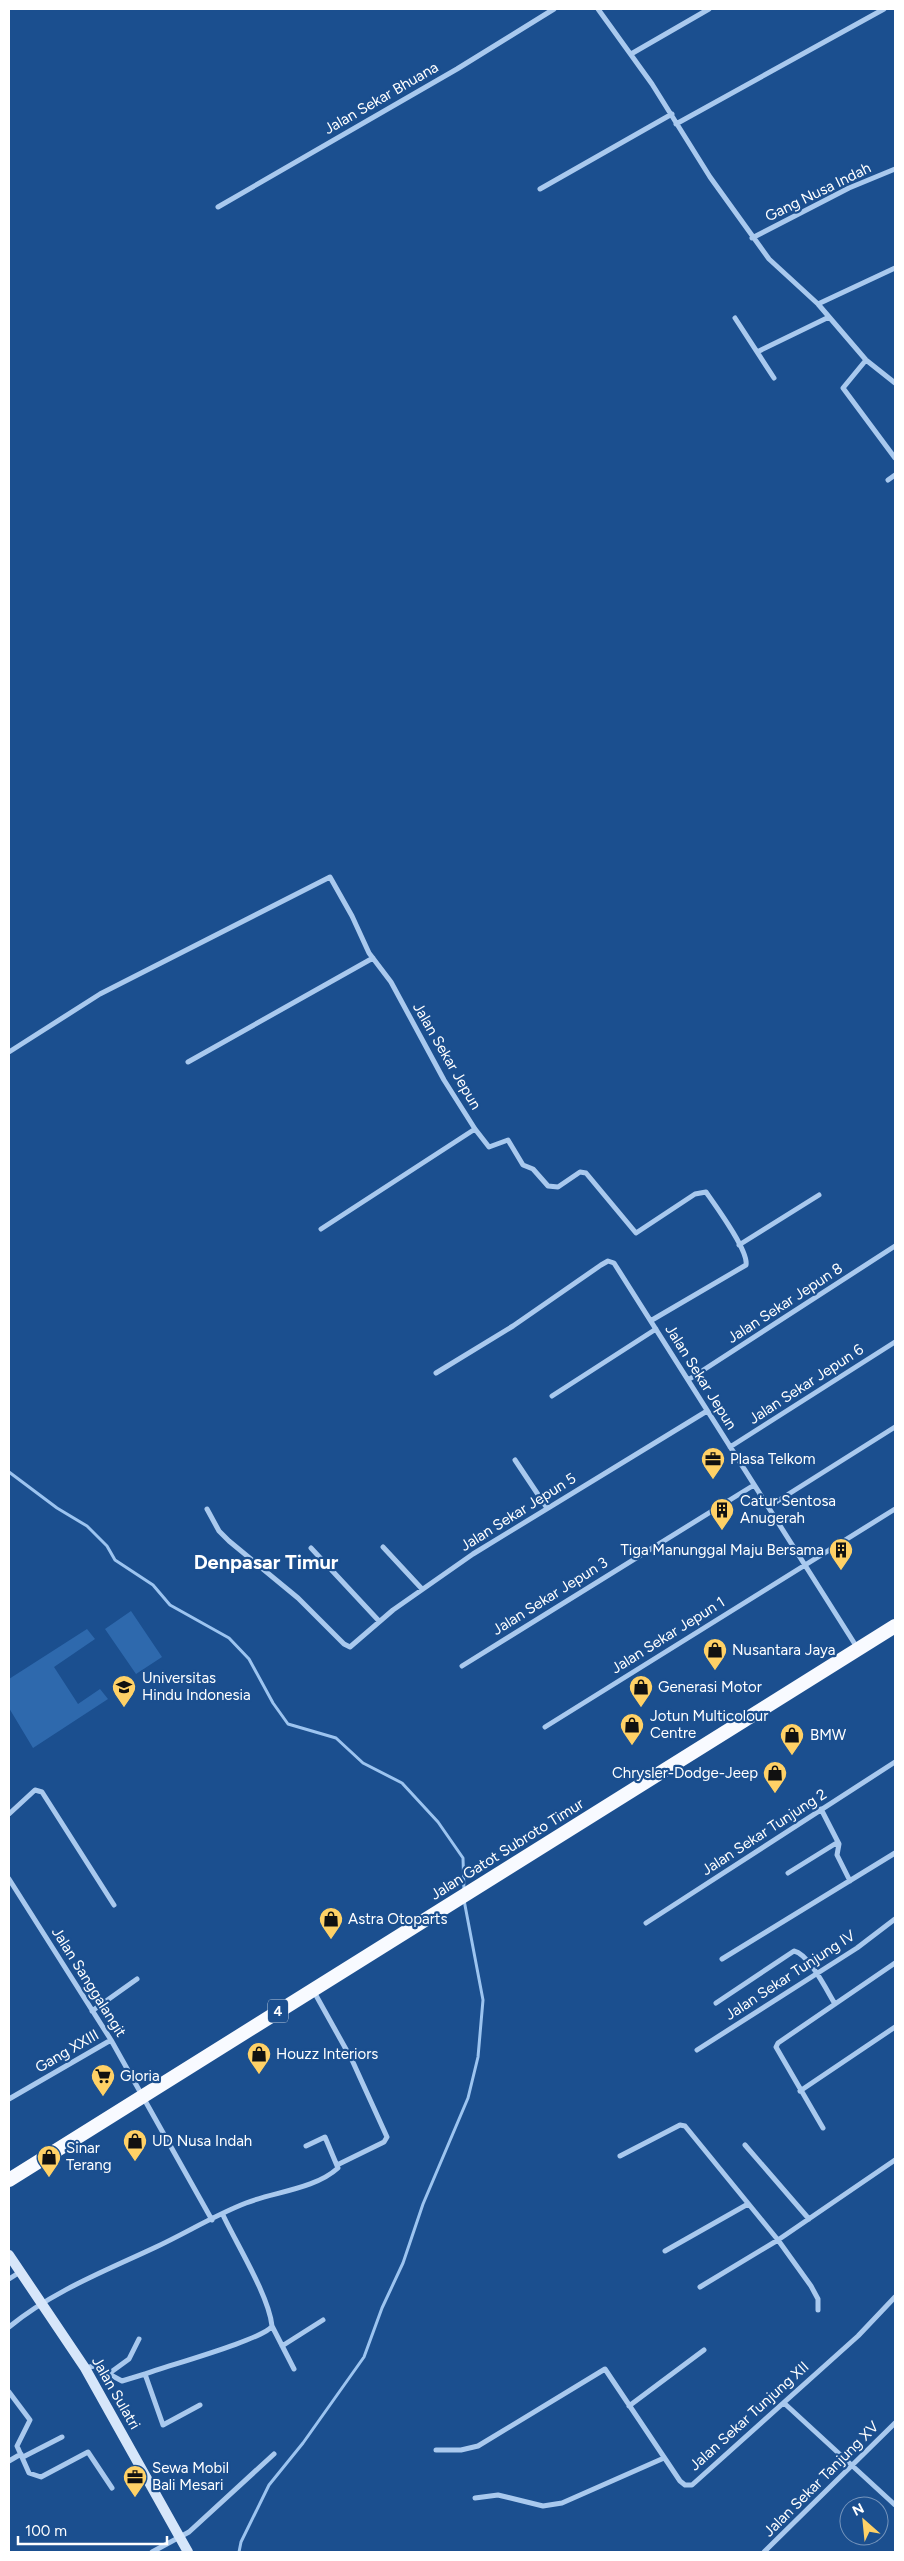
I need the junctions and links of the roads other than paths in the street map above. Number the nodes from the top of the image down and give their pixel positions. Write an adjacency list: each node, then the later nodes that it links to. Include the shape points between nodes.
1 (554, 9): 10 (street, Jalan Sekar Bhuana, via 458,69)
2 (598, 9): 5 (street)
3 (709, 9): 5 (street)
4 (884, 9): 7 (street)
5 (631, 54): 6 (street)
6 (672, 114): 7 (street); 9 (street)
7 (676, 124): 11 (street)
8 (895, 169): 11 (street, Gang Nusa Indah, via 849,188)
9 (540, 189)
10 (218, 207)
11 (752, 238): 13 (street, via 769,259)
12 (895, 268): 13 (street)
13 (818, 304): 14 (street)
14 (829, 317): 16 (street); 17 (street)
15 (734, 318): 16 (street)
16 (757, 352): 18 (street)
17 (866, 360): 19 (street); 20 (street, via 843,388)
18 (774, 378)
19 (895, 383)
20 (895, 458)
21 (895, 475): 22 (street)
22 (888, 480)
23 (373, 958): 24 (street, Jalan Sekar Jepun, via 330,877 100,994); 25 (street); 26 (street, Jalan Sekar Jepun, via 391,982 444,1080)
24 (9, 1052)
25 (188, 1062)
26 (475, 1129): 28 (street); 29 (street, Jalan Sekar Jepun, via 489,1147 508,1140 524,1165 533,1169 548,1186 558,1187 580,1172 586,1173 636,1233 696,1194 706,1192)
27 (819, 1195): 29 (street)
28 (321, 1229)
29 (740, 1245): 31 (street, Jalan Sekar Jepun, via 747,1260 745,1266)
30 (895, 1246): 35 (street, Jalan Sekar Jepun 8)
31 (652, 1320): 32 (street, Jalan Sekar Jepun); 34 (street, Jalan Sekar Jepun, via 619,1268 608,1261 513,1326)
32 (656, 1329): 35 (street, Jalan Sekar Jepun); 36 (street)
33 (895, 1342): 39 (street, Jalan Sekar Jepun 6)
34 (436, 1373)
35 (688, 1380): 37 (street, Jalan Sekar Jepun)
36 (552, 1396)
37 (708, 1411): 39 (street, Jalan Sekar Jepun); 43 (street, Jalan Sekar Jepun 5)
38 (895, 1427): 42 (street)
39 (730, 1447): 41 (street, Jalan Sekar Jepun)
40 (515, 1460): 43 (street)
41 (754, 1485): 42 (street, Jalan Sekar Jepun); 53 (street, Jalan Sekar Jepun 3)
42 (768, 1507): 48 (street, Jalan Sekar Jepun)
43 (546, 1508): 49 (street, Jalan Sekar Jepun 5)
44 (207, 1509): 50 (street, Jalan Sekar Jepun 5, via 219,1531 229,1541 298,1598 344,1644 350,1647)
45 (895, 1509): 48 (street, Jalan Sekar Jepun 1)
46 (383, 1547): 49 (street)
47 (311, 1548): 50 (street)
48 (804, 1565): 52 (street, Jalan Sekar Jepun); 54 (street, Jalan Sekar Jepun 1)
49 (422, 1589): 50 (street, Jalan Sekar Jepun 5)
50 (379, 1621)
51 (895, 1626): 52 (highway, Jalan Gatot Subroto Timur / 4)
52 (858, 1649): 70 (highway, Jalan Gatot Subroto Timur / 4)
53 (462, 1666)
54 (545, 1727)
55 (895, 1762): 56 (street, Jalan Sekar Tunjung 2)
56 (821, 1809): 58 (street); 65 (street, Jalan Sekar Tunjung 2)
57 (9, 1814): 63 (street, via 35,1790 42,1792)
58 (838, 1842): 60 (street); 61 (street, via 837,1854)
59 (895, 1854): 61 (street)
60 (788, 1873)
61 (850, 1881): 66 (street)
62 (10, 1882): 73 (street, Jalan Sanggalangit)
63 (114, 1905)
64 (895, 1919): 68 (street, Jalan Sekar Tunjung IV)
65 (646, 1923)
66 (722, 1959)
67 (895, 1964): 72 (street)
68 (817, 1974): 71 (street, via 800,1952 794,1951); 72 (street); 76 (street, Jalan Sekar Tunjung IV)
69 (137, 1979): 73 (street)
70 (312, 1990): 78 (highway, Jalan Gatot Subroto Timur / 4); 85 (street, via 356,2066 386,2140)
71 (716, 2003)
72 (835, 2004): 77 (street, via 776,2047)
73 (92, 2011): 75 (street, Jalan Sanggalangit)
74 (895, 2027): 77 (street)
75 (111, 2040): 78 (street, Jalan Sanggalangit); 79 (street, Gang XXIII)
76 (697, 2050)
77 (800, 2091): 80 (street)
78 (144, 2097): 86 (highway, Jalan Gatot Subroto Timur / 4); 90 (street, Jalan Sanggalangit)
79 (9, 2099)
80 (823, 2128)
81 (745, 2145): 89 (street)
82 (306, 2146): 85 (street, via 325,2137)
83 (620, 2156): 87 (street, via 680,2125 685,2126)
84 (895, 2160): 89 (street)
85 (337, 2165): 88 (street, via 333,2172 300,2187 246,2203)
86 (9, 2180)
87 (748, 2204): 91 (street); 92 (street)
88 (223, 2214): 90 (street); 101 (street, via 259,2289)
89 (809, 2219): 91 (street)
90 (212, 2220): 98 (street, via 87,2278)
91 (778, 2240): 96 (street); 99 (street, via 818,2298)
92 (665, 2251)
93 (9, 2255): 94 (main road, Jalan Sulatri)
94 (20, 2272): 95 (street); 98 (main road, Jalan Sulatri)
95 (9, 2279)
96 (700, 2287)
97 (895, 2298): 111 (street, Jalan Sekar Tunjung XII)
98 (41, 2304): 102 (street); 106 (main road, Jalan Sulatri)
99 (818, 2310)
100 (323, 2320): 104 (street)
101 (272, 2326): 104 (street); 108 (street, via 243,2341)
102 (9, 2327)
103 (139, 2339): 109 (street, via 129,2359)
104 (282, 2346): 107 (street)
105 (704, 2350): 113 (street)
106 (85, 2368): 109 (street, via 94,2366); 125 (main road, Jalan Sulatri)
107 (294, 2370)
108 (145, 2374): 109 (street, via 122,2381); 112 (street, via 162,2424 166,2425)
109 (107, 2375)
110 (9, 2392): 118 (street, via 30,2420 17,2446)
111 (784, 2403): 119 (street, Jalan Sekar Tunjung XII, via 692,2485 684,2486); 121 (street)
112 (200, 2405)
113 (629, 2406): 116 (street, Jalan Sekar Tunjung XII, via 604,2369 478,2446); 119 (street, Jalan Sekar Tunjung XII)
114 (895, 2423): 121 (street, Jalan Sekar Tanjung XV)
115 (62, 2437): 118 (street)
116 (436, 2450)
117 (274, 2454): 125 (street)
118 (22, 2456): 120 (street); 122 (street, via 29,2473 39,2477 88,2452)
119 (664, 2458): 123 (street, via 562,2503 543,2506 498,2495)
120 (9, 2461)
121 (852, 2466): 124 (street); 128 (street, Jalan Sekar Tanjung XV)
122 (112, 2488)
123 (475, 2498)
124 (895, 2505)
125 (180, 2537): 126 (street); 127 (main road, Jalan Sulatri)
126 (152, 2552)
127 (188, 2552)
128 (764, 2552)

